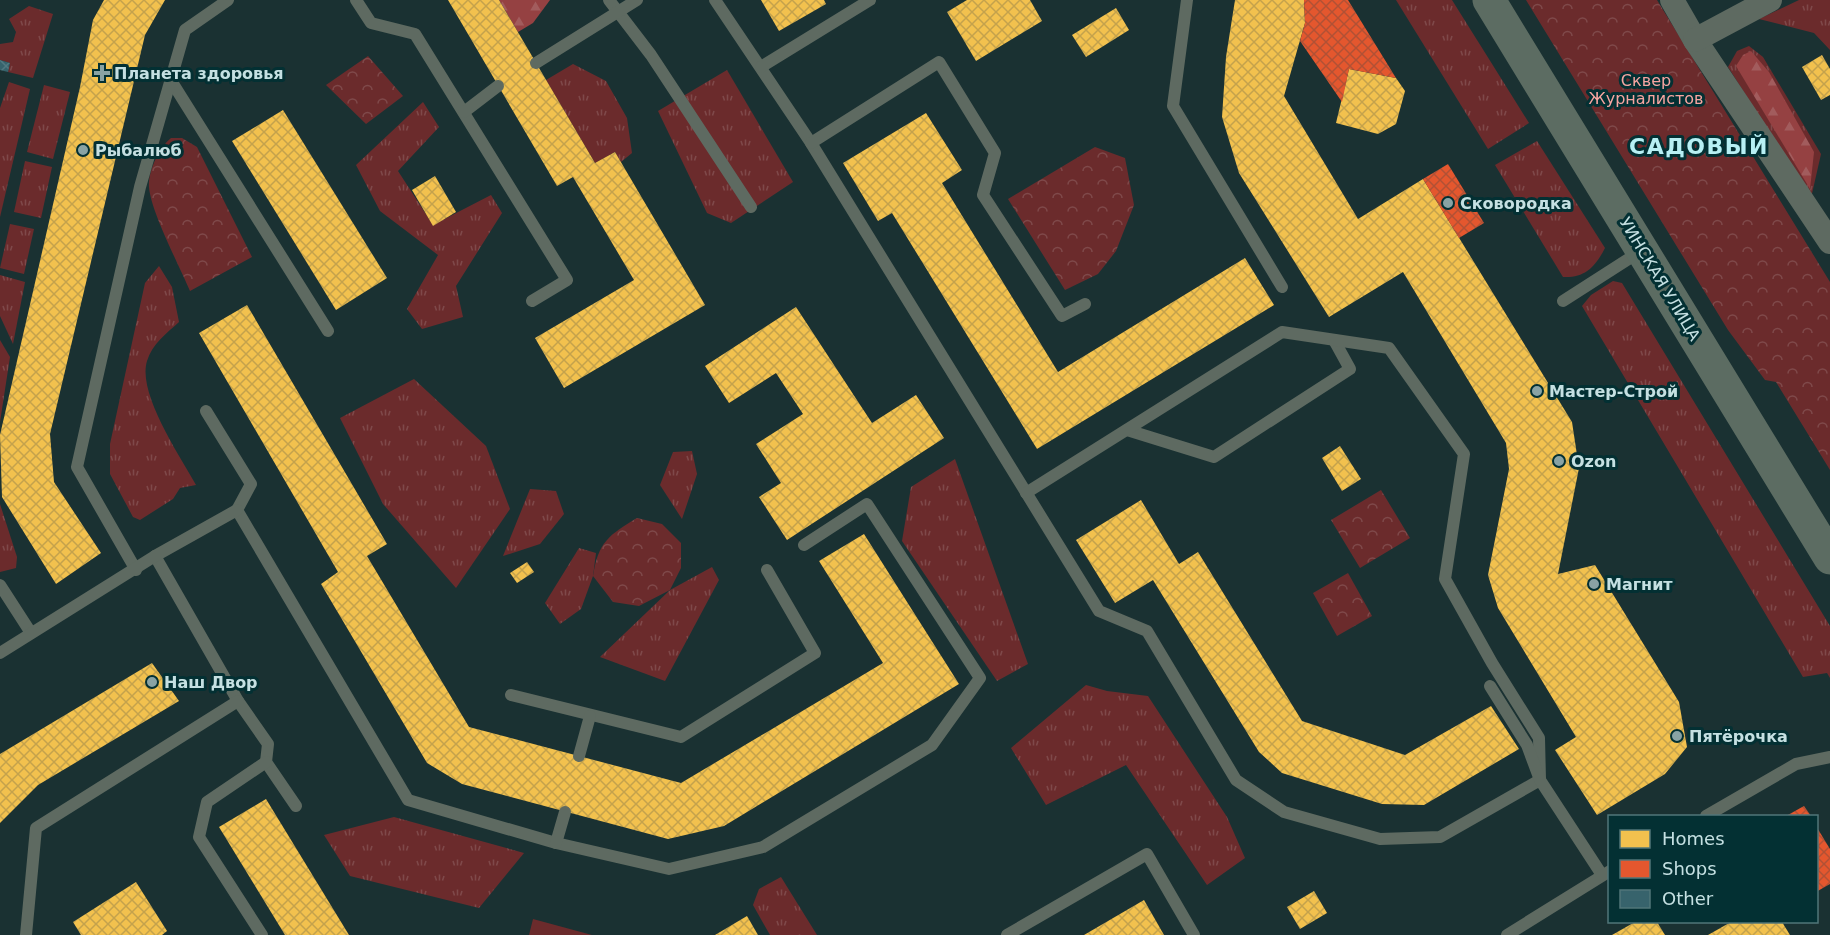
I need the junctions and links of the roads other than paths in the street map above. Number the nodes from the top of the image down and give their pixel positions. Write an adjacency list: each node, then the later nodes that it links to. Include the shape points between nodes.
1 (228, 0): 15 (lane, via 185,30)
2 (356, 0): 17 (lane, via 371,23 415,34)
3 (609, 0): 11 (lane)
4 (638, 0): 11 (lane)
5 (716, 0): 14 (lane)
6 (870, 0): 14 (lane)
7 (1187, 0): 22 (lane, via 1173,106)
8 (1489, 0): 21 (main road, УИНСКАЯ УЛИЦА)
9 (1672, 0): 12 (street)
10 (1770, 0): 12 (street)
11 (616, 11): 13 (lane); 19 (lane, via 651,55)
12 (1695, 40): 20 (street)
13 (536, 63)
14 (761, 67): 18 (lane)
15 (170, 79): 26 (lane); 35 (lane, via 140,188 76,467)
16 (498, 86): 17 (lane)
17 (464, 112): 23 (lane, via 567,280)
18 (811, 143): 25 (lane, via 939,62 995,153 983,195 1062,316); 30 (lane)
19 (751, 207)
20 (1830, 242)
21 (1642, 250): 24 (lane); 34 (main road, УИНСКАЯ УЛИЦА)
22 (1282, 287)
23 (532, 301)
24 (1563, 301)
25 (1085, 304)
26 (328, 331)
27 (1334, 340): 29 (lane, via 1282,332); 29 (lane, via 1350,369 1214,457); 47 (lane, via 1389,348 1464,454 1445,579 1539,738)
28 (206, 411): 31 (lane, via 251,484)
29 (1127, 430): 30 (lane)
30 (1026, 493): 47 (lane, via 1099,611 1147,631 1236,780 1284,812 1380,839 1440,837)
31 (237, 510): 33 (lane); 51 (lane, via 408,800)
32 (804, 545): 51 (lane, via 867,504 980,678 932,745 763,847 669,869)
33 (155, 556): 35 (lane); 42 (lane)
34 (1830, 558)
35 (136, 570): 38 (lane)
36 (767, 570): 43 (lane, via 815,653 681,737)
37 (0, 585): 38 (lane)
38 (31, 633): 39 (lane)
39 (0, 654)
40 (1490, 686): 47 (lane, via 1527,745)
41 (511, 695): 43 (lane)
42 (238, 701): 46 (lane, via 268,744); 53 (lane, via 36,828)
43 (590, 716): 44 (lane)
44 (579, 756)
45 (1830, 758): 50 (lane, via 1796,764)
46 (266, 762): 48 (lane); 54 (lane, via 207,802 199,837)
47 (1540, 780): 52 (lane)
48 (296, 806)
49 (565, 812): 51 (lane)
50 (1708, 815)
51 (556, 843)
52 (1606, 873): 57 (lane)
53 (26, 935)
54 (262, 935)
55 (1007, 935): 56 (lane, via 1147,854)
56 (1194, 935)
57 (1507, 935)

